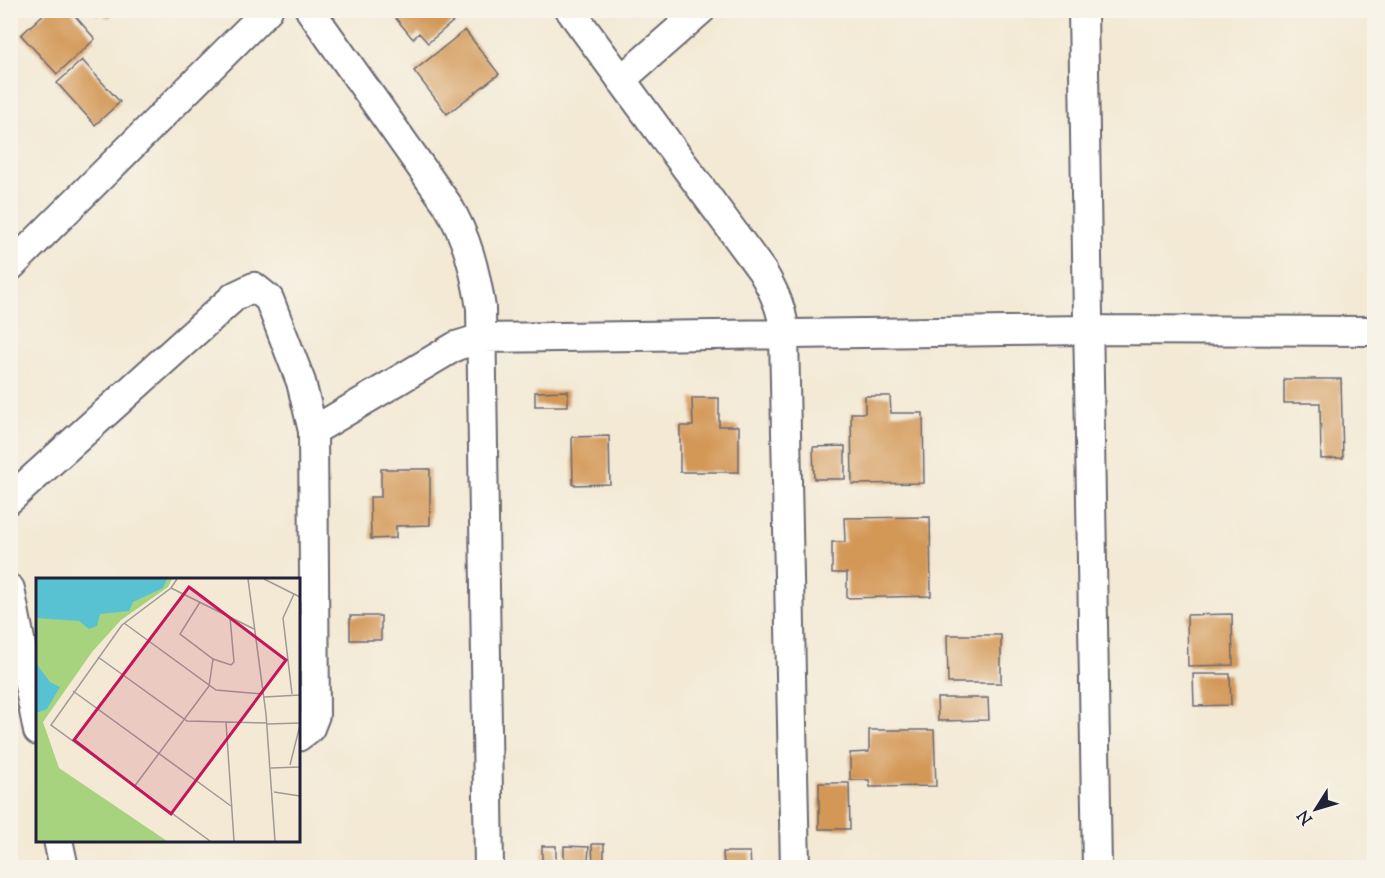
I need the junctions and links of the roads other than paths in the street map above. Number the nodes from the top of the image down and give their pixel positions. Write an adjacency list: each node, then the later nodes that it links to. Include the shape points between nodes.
1 (268, 10): 7 (street)
2 (310, 10): 11 (street, via 460,226 476,273)
3 (570, 10): 6 (street)
4 (701, 10): 6 (street)
5 (1083, 10): 8 (street)
6 (621, 80): 10 (street, via 762,271 774,292)
7 (10, 267)
8 (1088, 330): 9 (street); 10 (street); 21 (street)
9 (1374, 331)
10 (784, 335): 11 (street); 20 (street)
11 (482, 338): 12 (street, via 456,346); 19 (street)
12 (313, 431): 13 (street, via 301,382 269,299 254,287 245,289); 16 (street, via 315,715 310,728)
13 (10, 499)
14 (10, 589): 15 (street)
15 (36, 721)
16 (300, 736)
17 (58, 842): 18 (street)
18 (63, 867)
19 (489, 867)
20 (795, 867)
21 (1097, 867)

